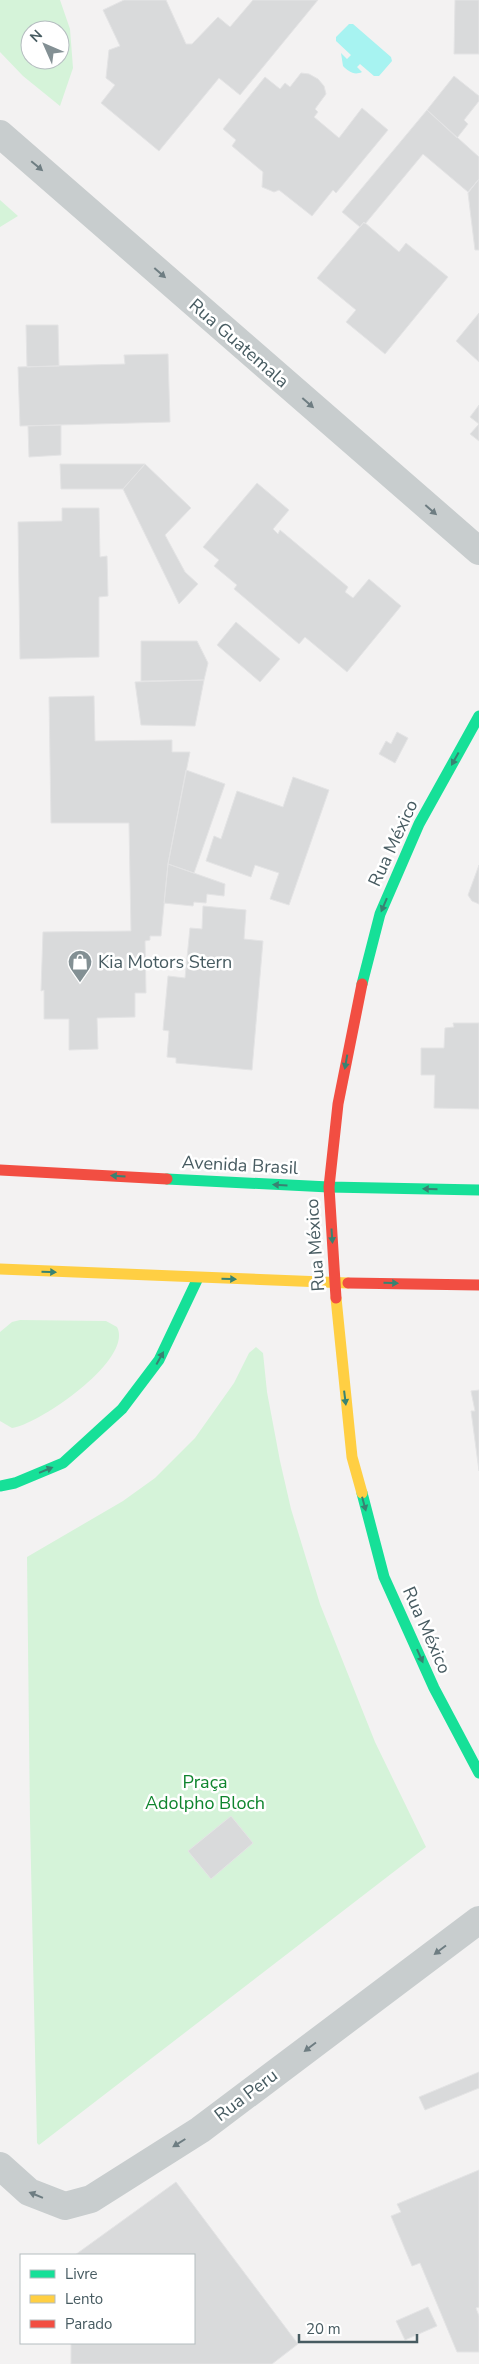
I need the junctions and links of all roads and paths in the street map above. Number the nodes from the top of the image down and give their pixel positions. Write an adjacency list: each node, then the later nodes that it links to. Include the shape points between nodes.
1 (0, 134): 2 (street, Rua Guatemala, one-way to 2)
2 (479, 552)
3 (479, 716): 5 (main road, Rua México, one-way to 5, via 419,824 380,914 356,1004 338,1104)
4 (0, 1170): 5 (main road, Avenida Brasil, one-way to 4)
5 (329, 1187): 6 (main road, Avenida Brasil, one-way to 5); 9 (main road, Rua México, one-way to 9)
6 (479, 1190)
7 (0, 1270): 8 (main road, one-way to 8)
8 (198, 1278): 9 (main road, one-way to 9); 11 (main road, one-way to 8, via 63,1463 122,1409 159,1360)
9 (335, 1283): 10 (main road, one-way to 10); 12 (main road, Rua México, one-way to 12, via 352,1457 384,1578 434,1688)
10 (479, 1285)
11 (0, 1486)
12 (479, 1773)
13 (479, 1920): 14 (street, Rua Peru, one-way to 14, via 200,2130 91,2199 65,2206 29,2192)
14 (0, 2166)

